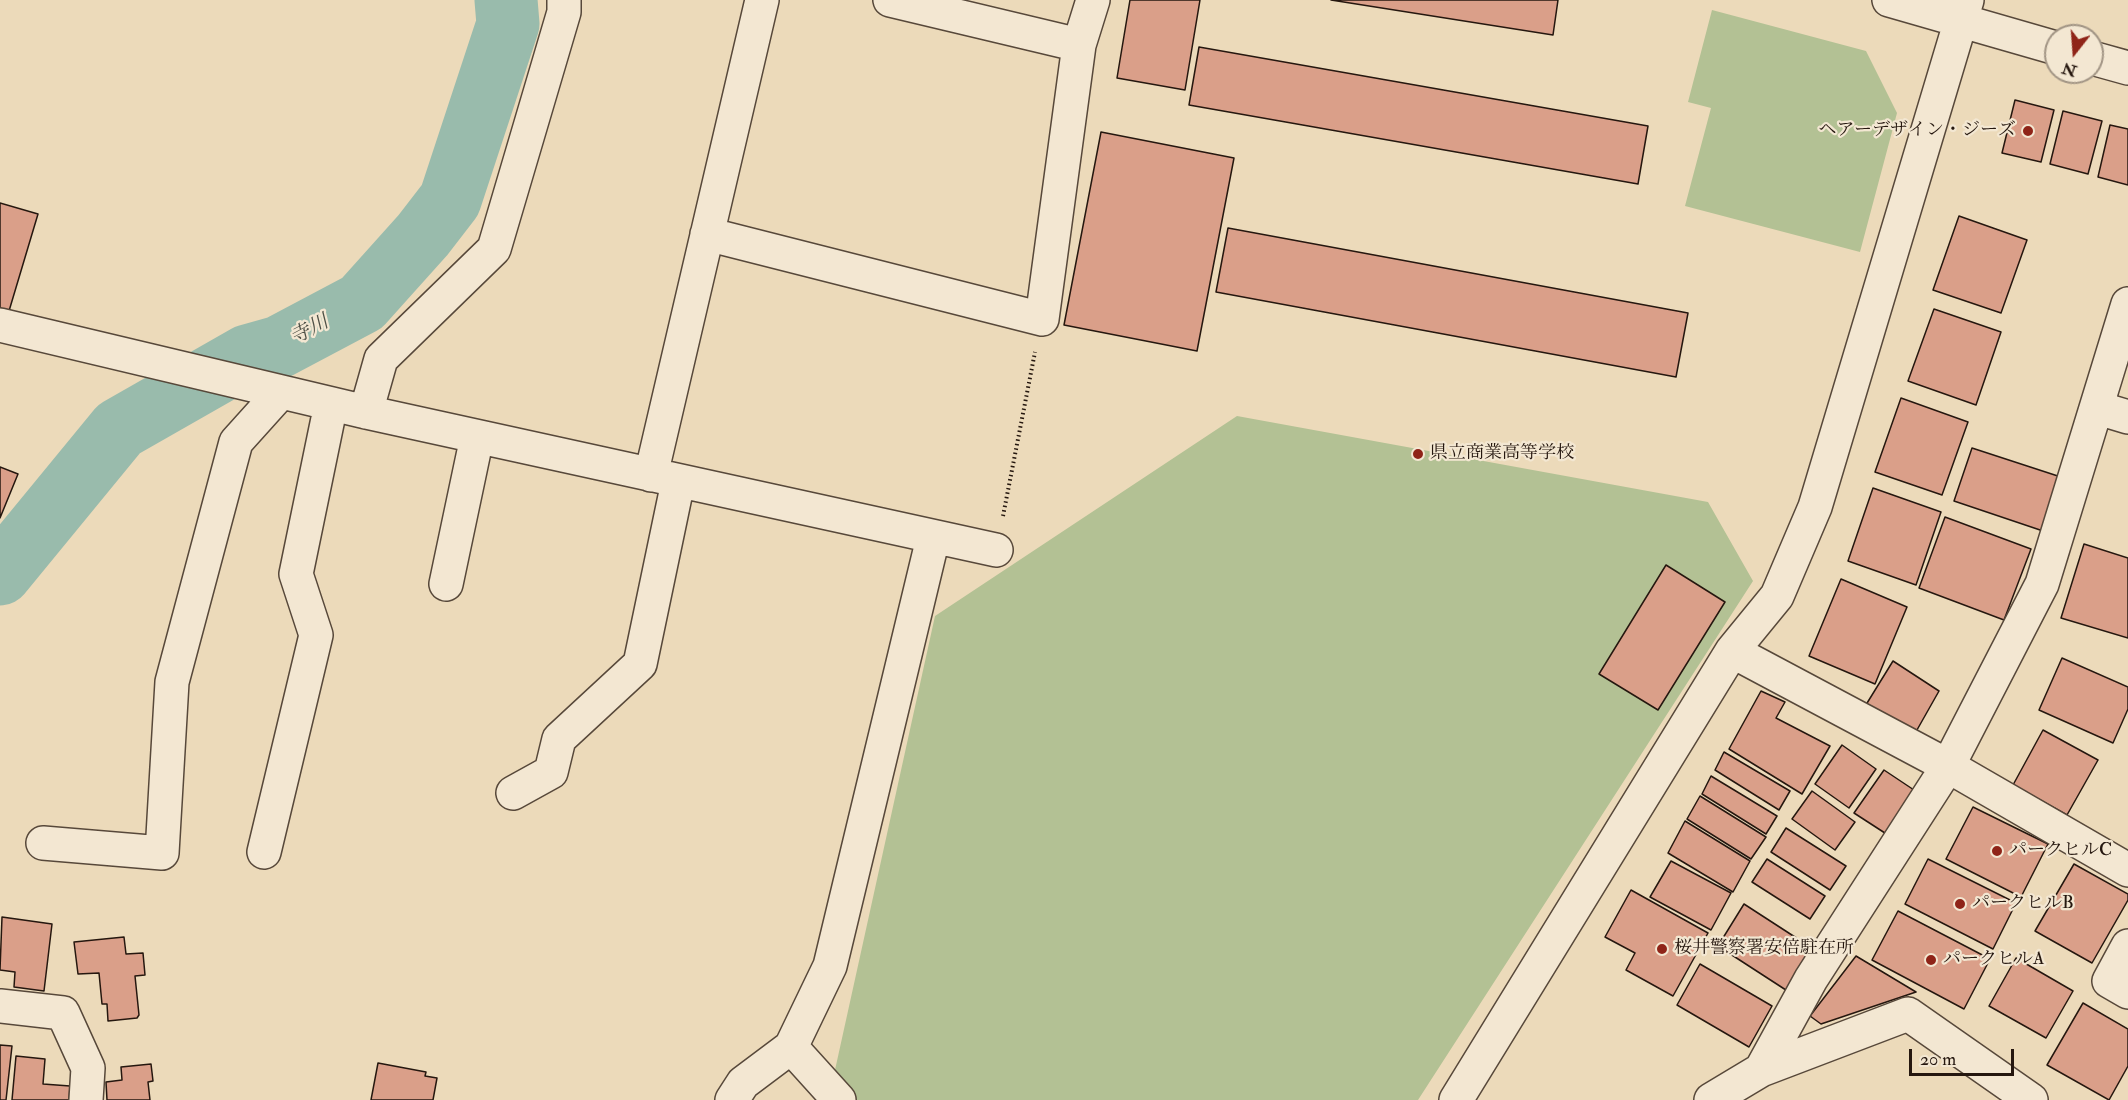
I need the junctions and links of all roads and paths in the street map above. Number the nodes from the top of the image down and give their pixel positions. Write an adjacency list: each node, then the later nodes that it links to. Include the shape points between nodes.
1 (564, 0): 17 (street, via 564,12 494,249 381,359)
2 (762, 0): 11 (street)
3 (890, 0): 8 (street)
4 (1093, 0): 8 (street)
5 (1889, 0): 6 (street)
6 (1964, 10): 7 (street); 24 (street, via 1815,507 1777,596)
7 (2044, 43)
8 (1079, 45): 13 (street)
9 (2104, 61): 10 (street)
10 (2128, 68)
11 (707, 234): 13 (street); 20 (street)
12 (2128, 304): 18 (street)
13 (1042, 319): 22 (path)
14 (0, 325): 15 (street)
15 (281, 392): 16 (street); 27 (street, via 236,442 172,682 162,853)
16 (331, 404): 17 (street); 28 (street, via 296,574 316,635)
17 (366, 412): 19 (street)
18 (2113, 413): 25 (street, via 2042,584)
19 (477, 436): 20 (street); 23 (street)
20 (665, 478): 21 (street); 26 (street, via 640,664 559,739 551,772)
21 (933, 538): 22 (street); 33 (street, via 830,966)
22 (996, 550)
23 (446, 584)
24 (1732, 651): 25 (street); 38 (street)
25 (1948, 766): 29 (street); 34 (street, via 1811,979)
26 (513, 793)
27 (43, 843)
28 (264, 852)
29 (2128, 870)
30 (2128, 946): 31 (street, via 2109,981)
31 (2128, 992)
32 (0, 1006): 35 (street, via 63,1013 88,1068)
33 (791, 1047): 36 (street, via 743,1083); 37 (street)
34 (1761, 1070): 39 (street); 40 (street, via 1908,1014)
35 (86, 1100)
36 (732, 1100)
37 (839, 1100)
38 (1456, 1100)
39 (1710, 1100)
40 (2031, 1100)

